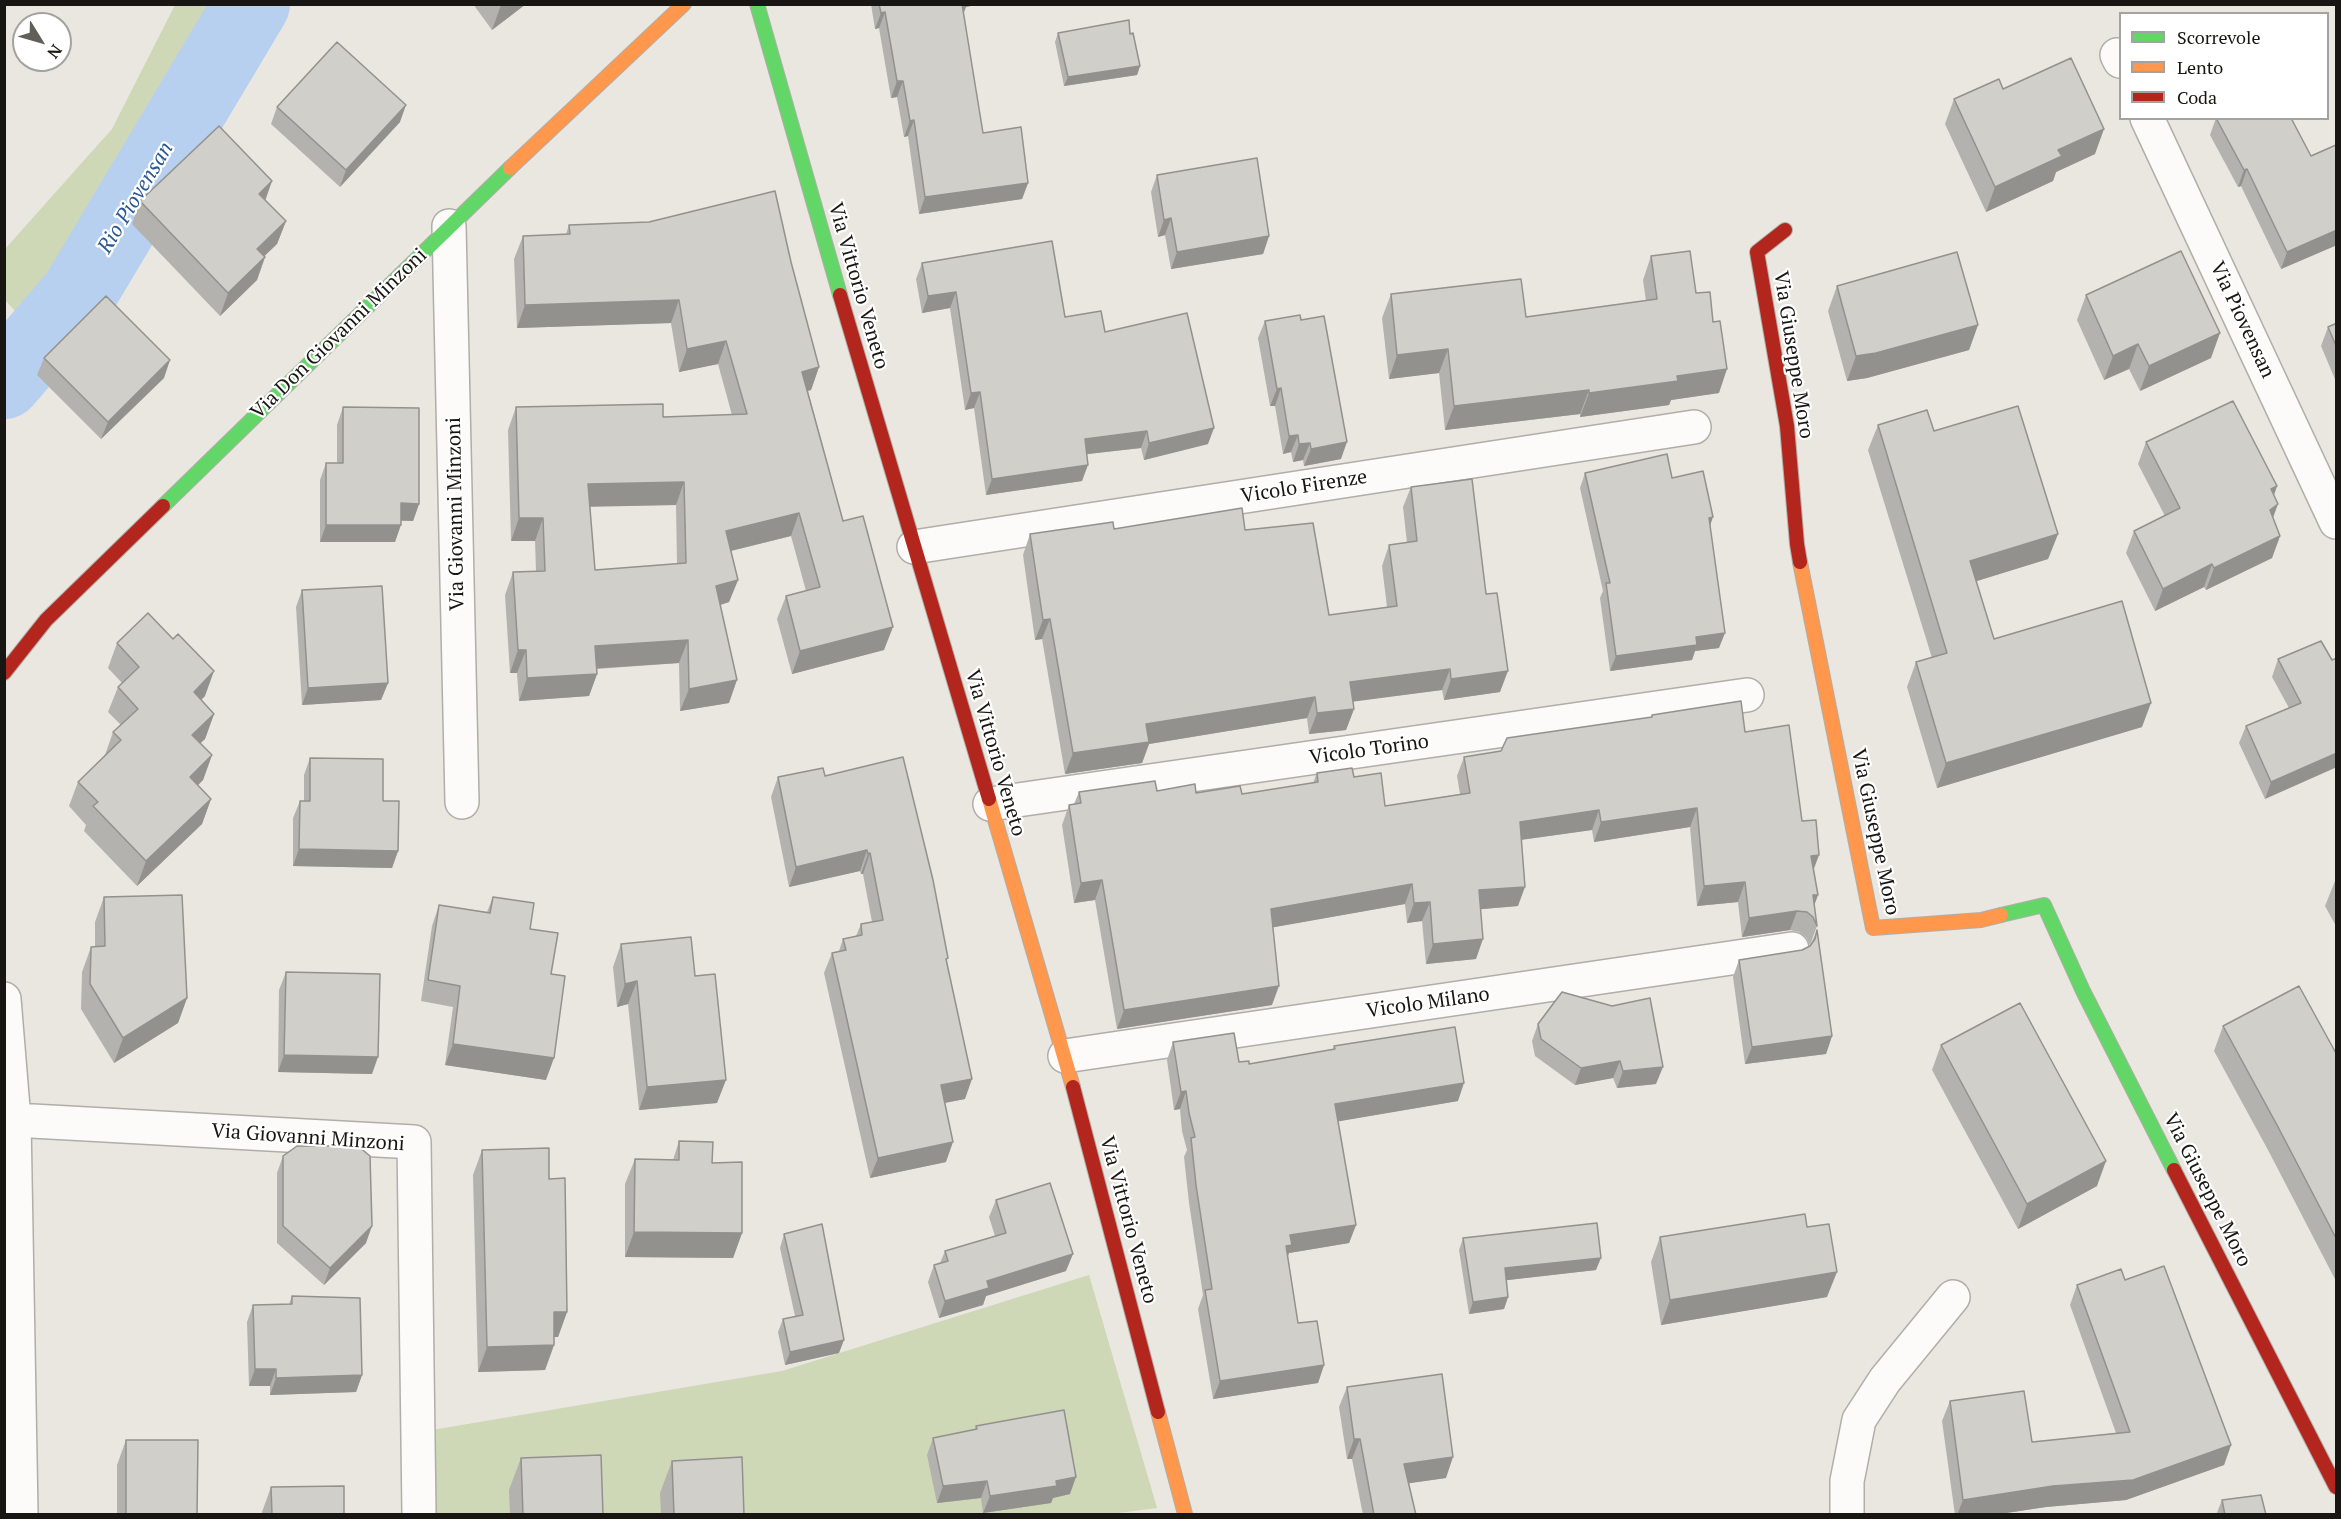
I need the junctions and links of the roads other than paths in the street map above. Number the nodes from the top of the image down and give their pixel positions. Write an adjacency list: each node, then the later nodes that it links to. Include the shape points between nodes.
1 (684, 4): 4 (street, Via Don Giovanni Minzoni)
2 (757, 4): 8 (street, Via Vittorio Veneto)
3 (2148, 120): 7 (street, Via Piovensan)
4 (449, 226): 9 (street, Via Don Giovanni Minzoni, via 46,620); 11 (street, Via Giovanni Minzoni)
5 (1785, 230): 19 (street, Via Giuseppe Moro, via 1757,252 1787,426 1797,544 1873,928 1981,920 2044,905)
6 (1694, 428): 8 (street, Vicolo Firenze)
7 (2337, 522)
8 (914, 546): 12 (street, Via Vittorio Veneto)
9 (4, 673)
10 (1747, 695): 12 (street, Vicolo Torino)
11 (462, 802)
12 (990, 804): 15 (street, Via Vittorio Veneto)
13 (1792, 949): 15 (street, Vicolo Milano)
14 (4, 999): 16 (street)
15 (1065, 1056): 22 (street, Via Vittorio Veneto)
16 (14, 1120): 17 (street); 21 (street, Via Giovanni Minzoni, via 414,1142)
17 (10, 1282): 20 (street)
18 (1953, 1297): 23 (street, via 1885,1380 1859,1420 1846,1481)
19 (2337, 1487)
20 (21, 1515)
21 (419, 1515)
22 (1185, 1515)
23 (1847, 1515)

